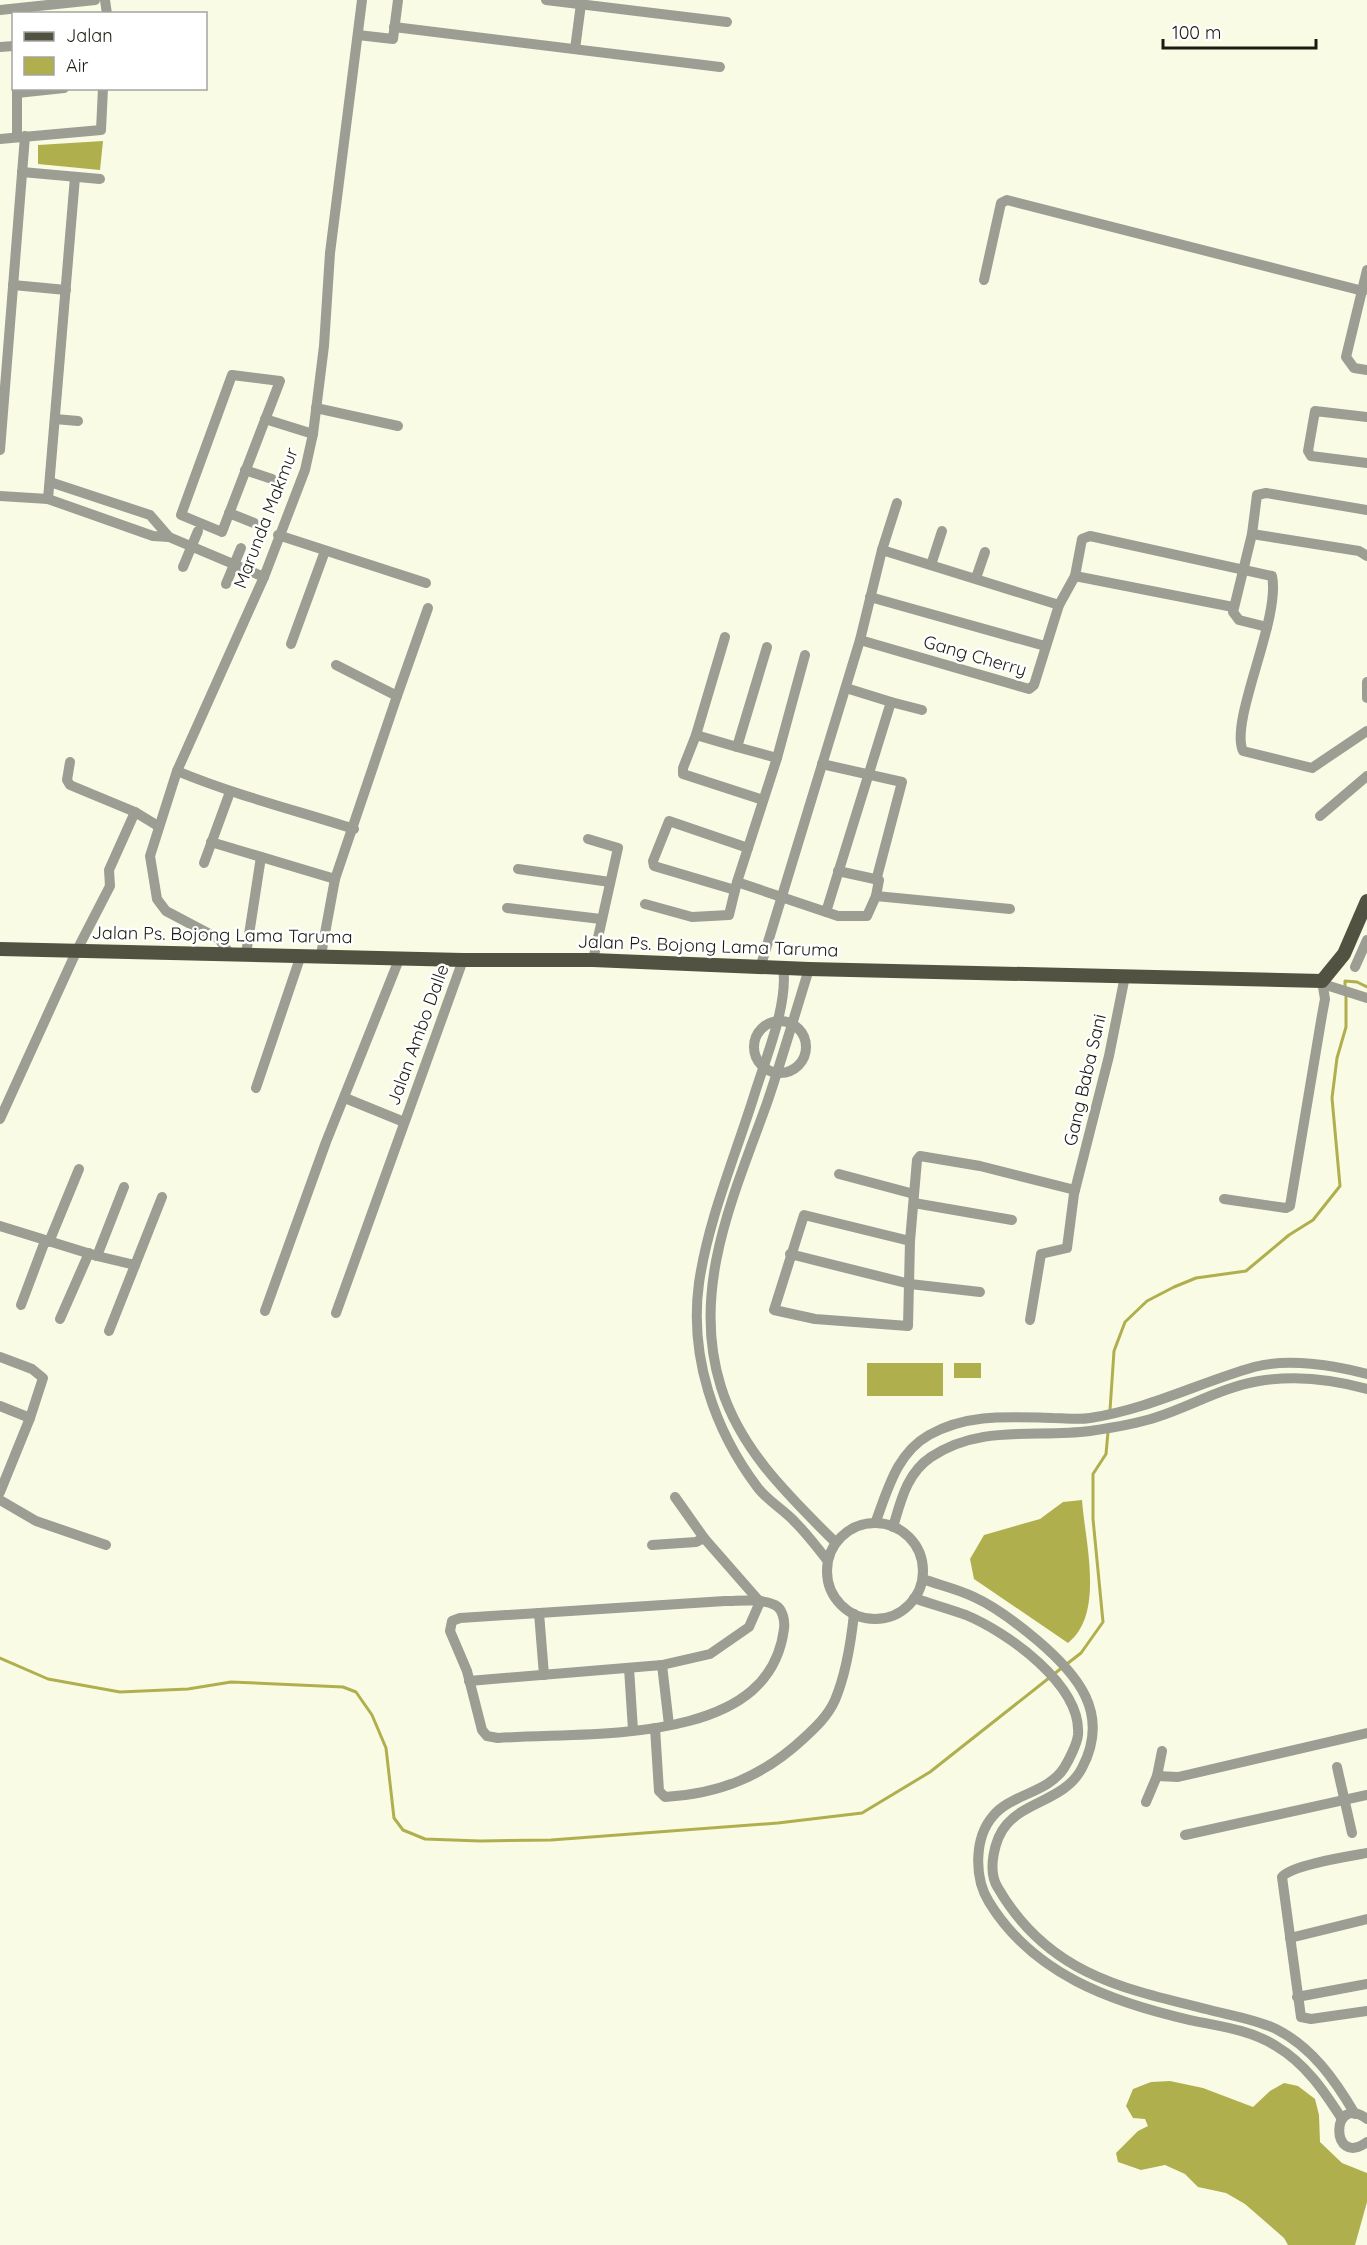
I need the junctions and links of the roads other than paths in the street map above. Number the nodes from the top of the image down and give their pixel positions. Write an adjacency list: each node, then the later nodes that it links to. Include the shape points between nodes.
1 (95, 0): 6 (street)
2 (362, 0): 9 (street, Marunda Makmur)
3 (398, 0): 8 (street)
4 (546, 0): 5 (street)
5 (581, 4): 7 (street); 10 (street)
6 (0, 10)
7 (727, 22)
8 (394, 27): 9 (street, via 393,39); 10 (street)
9 (358, 35): 26 (street, Marunda Makmur, via 330,253)
10 (575, 49): 11 (street)
11 (720, 67)
12 (33, 90): 14 (street)
13 (104, 90): 15 (street, via 101,130)
14 (17, 91): 15 (street)
15 (21, 137): 16 (street); 17 (street)
16 (0, 139)
17 (22, 172): 18 (street); 22 (street)
18 (75, 177): 19 (street); 23 (street)
19 (100, 179)
20 (1367, 270): 24 (street)
21 (984, 280): 24 (street, via 1001,202 1007,200)
22 (13, 285): 23 (street); 33 (street)
23 (66, 290): 28 (street)
24 (1363, 291): 25 (street, via 1346,357 1354,368)
25 (1367, 370)
26 (316, 408): 31 (street); 32 (street, Marunda Makmur)
27 (1367, 417): 34 (street, via 1314,412 1308,451 1313,456)
28 (55, 419): 30 (street); 37 (street)
29 (265, 420): 32 (street); 35 (street); 42 (street, via 280,381 232,375 181,515 222,532)
30 (78, 422)
31 (398, 426)
32 (313, 434): 47 (street, Marunda Makmur, via 305,470)
33 (0, 450)
34 (1367, 464)
35 (245, 470): 36 (street); 42 (street)
36 (272, 479)
37 (50, 482): 39 (street); 48 (street, via 150,515)
38 (0, 496): 39 (street)
39 (48, 500): 48 (street, via 153,536)
40 (897, 503): 52 (street)
41 (1367, 510): 46 (street, via 1261,494 1257,495)
42 (229, 513): 43 (street)
43 (254, 523)
44 (198, 531): 49 (street)
45 (942, 531): 56 (street)
46 (1252, 534): 54 (street, via 1359,551); 58 (street)
47 (278, 535): 51 (street); 60 (street, Marunda Makmur)
48 (169, 537): 49 (street)
49 (191, 546): 55 (street); 57 (street)
50 (241, 548): 55 (street)
51 (325, 550): 62 (street); 71 (street)
52 (882, 550): 56 (street); 64 (street)
53 (985, 552): 61 (street)
54 (1367, 556)
55 (234, 564): 60 (street); 63 (street)
56 (932, 565): 61 (street)
57 (183, 567)
58 (1244, 570): 59 (street, Gang Cherry, via 1090,536 1082,539); 66 (street); 68 (street, via 1272,576)
59 (1075, 576): 65 (street, Gang Cherry); 66 (street)
60 (264, 577): 88 (street, Marunda Makmur)
61 (976, 578): 65 (street)
62 (426, 583)
63 (226, 584)
64 (870, 597): 70 (street); 72 (street)
65 (1059, 605): 72 (street, Gang Cherry)
66 (1233, 607): 68 (street, via 1239,620)
67 (428, 608): 78 (street)
68 (1267, 627): 82 (street, via 1247,702 1241,741 1244,751 1312,768)
69 (725, 637): 83 (street)
70 (860, 640): 72 (street, Gang Cherry, via 1025,689 1034,685); 77 (street)
71 (291, 644)
72 (1045, 646)
73 (767, 647): 84 (street)
74 (805, 655): 85 (street)
75 (336, 665): 78 (street)
76 (1367, 682): 79 (street)
77 (846, 688): 80 (street); 87 (street)
78 (397, 696): 96 (street)
79 (1367, 698)
80 (891, 702): 81 (street); 89 (street)
81 (922, 710)
82 (1367, 731)
83 (696, 735): 84 (street); 92 (street, via 683,774)
84 (737, 747): 85 (street)
85 (777, 758): 92 (street)
86 (70, 762): 93 (street, via 70,785)
87 (822, 764): 89 (street); 108 (street)
88 (177, 771): 91 (street); 95 (street, Marunda Makmur)
89 (867, 775): 103 (street); 104 (street, via 902,782)
90 (1367, 776): 94 (street)
91 (230, 792): 96 (street); 98 (street)
92 (763, 800): 99 (street)
93 (135, 812): 95 (street); 118 (street, via 109,870 110,886)
94 (1320, 816)
95 (158, 826): 119 (street, Marunda Makmur, via 150,856 157,899 179,921 219,939)
96 (354, 829): 105 (street)
97 (588, 839): 106 (street, via 618,846)
98 (211, 842): 100 (street); 101 (street)
99 (748, 848): 107 (street); 107 (street, via 669,821 653,861 654,866)
100 (261, 857): 105 (street); 120 (street)
101 (204, 863)
102 (518, 869): 106 (street)
103 (838, 871): 104 (street); 114 (street)
104 (877, 877): 109 (street, via 880,883)
105 (335, 879): 122 (street)
106 (610, 882): 115 (street)
107 (736, 886): 108 (street); 111 (street, via 725,918 692,917)
108 (783, 896): 114 (street); 126 (street)
109 (876, 896): 113 (street); 114 (street, via 870,913 863,918)
110 (1367, 902): 131 (main road, via 1344,954)
111 (645, 904)
112 (507, 908): 115 (street)
113 (1010, 909)
114 (826, 912)
115 (601, 919): 125 (street)
116 (1367, 940): 128 (street)
117 (0, 949): 118 (main road, Jalan Ps. Bojong Lama Taruma)
118 (77, 950): 119 (main road, Jalan Ps. Bojong Lama Taruma); 139 (street)
119 (230, 954): 120 (main road, Jalan Ps. Bojong Lama Taruma)
120 (246, 954): 121 (main road, Jalan Ps. Bojong Lama Taruma)
121 (301, 955): 122 (main road, Jalan Ps. Bojong Lama Taruma); 137 (street)
122 (321, 955): 123 (main road, Jalan Ps. Bojong Lama Taruma)
123 (400, 957): 124 (main road, Jalan Ps. Bojong Lama Taruma); 138 (street)
124 (463, 960): 125 (main road, Jalan Ps. Bojong Lama Taruma); 140 (street, Jalan Ambo Dalle)
125 (593, 960): 126 (main road, Jalan Ps. Bojong Lama Taruma)
126 (761, 965): 127 (main road, Jalan Ps. Bojong Lama Taruma)
127 (783, 967): 129 (main road, Jalan Ps. Bojong Lama Taruma); 133 (street, via 785,975)
128 (1355, 967)
129 (809, 969): 130 (main road, Jalan Ps. Bojong Lama Taruma); 134 (street)
130 (1125, 976): 131 (main road, Jalan Ps. Bojong Lama Taruma); 144 (street, Gang Baba Sani)
131 (1322, 982): 132 (street); 147 (street, via 1322,1015 1290,1206)
132 (1367, 998)
133 (776, 1021): 134 (street); 135 (street)
134 (792, 1024): 136 (street); 136 (street, via 805,1039 806,1053 798,1066)
135 (763, 1066): 136 (street); 177 (street, via 699,1282 701,1353 718,1423 738,1458 760,1490 795,1521)
136 (777, 1072): 174 (street, via 723,1227 711,1283 712,1351 721,1389 751,1449 771,1478)
137 (256, 1088)
138 (345, 1098): 140 (street); 158 (street)
139 (0, 1119)
140 (404, 1122): 159 (street, Jalan Ambo Dalle)
141 (79, 1169): 150 (street)
142 (839, 1174): 146 (street)
143 (124, 1187): 152 (street)
144 (1075, 1190): 146 (street, via 923,1155 917,1160); 161 (street, Gang Baba Sani, via 1067,1248 1041,1254)
145 (162, 1197): 154 (street)
146 (914, 1198): 148 (street); 151 (street)
147 (1224, 1199)
148 (1012, 1220)
149 (0, 1227): 150 (street)
150 (47, 1241): 152 (street); 157 (street)
151 (910, 1241): 153 (street, via 804,1215); 155 (street)
152 (93, 1254): 154 (street); 160 (street)
153 (790, 1254): 155 (street); 155 (street, via 773,1309 779,1313 906,1327)
154 (135, 1265): 162 (street)
155 (909, 1284): 156 (street)
156 (980, 1292)
157 (21, 1305)
158 (265, 1311)
159 (336, 1313)
160 (60, 1319)
161 (1030, 1320)
162 (109, 1331)
163 (0, 1358): 167 (street, via 32,1369 43,1378)
164 (1367, 1374): 171 (street, via 1296,1364 1256,1366 1152,1405 1088,1418 970,1419 947,1426 919,1443 895,1469)
165 (1367, 1389): 172 (street, via 1306,1378 1259,1381 1224,1390 1156,1418 1089,1431 970,1438 916,1469)
166 (0, 1406): 167 (street)
167 (30, 1418): 168 (street)
168 (0, 1492)
169 (675, 1497): 173 (street)
170 (0, 1500): 175 (street, via 36,1521)
171 (876, 1521): 172 (street); 174 (street, via 852,1528)
172 (893, 1527): 178 (street, via 907,1534 915,1544 923,1566)
173 (704, 1538): 176 (street); 180 (street)
174 (835, 1542): 177 (street)
175 (106, 1545)
176 (652, 1545)
177 (827, 1560): 182 (street, via 831,1592)
178 (922, 1579): 179 (street); 205 (street, via 975,1597 1020,1626 1074,1674 1088,1701 1092,1743 1082,1770 1060,1792 1016,1816 999,1836 992,1870 996,1885 1019,1919 1058,1954 1108,1983 1274,2028 1329,2073)
179 (914, 1598): 182 (street, via 905,1608 885,1618); 206 (street, via 967,1616 1006,1639 1062,1686 1076,1712 1078,1737 1063,1770 1034,1792 1002,1808 987,1825 979,1854 979,1876 982,1890 997,1915 1031,1953 1092,1990 1146,2010 1251,2034 1276,2045 1297,2060 1320,2085)
180 (760, 1602): 181 (street); 183 (street, via 748,1627 710,1654); 187 (street, via 776,1606 785,1624 782,1643 762,1683 732,1705)
181 (539, 1613): 185 (street); 186 (street, via 452,1621 450,1630)
182 (854, 1614): 188 (street, via 835,1700 821,1722 780,1761 710,1790 665,1797 659,1791)
183 (662, 1665): 184 (street); 187 (street)
184 (629, 1668): 185 (street); 189 (street)
185 (544, 1675): 186 (street)
186 (469, 1681): 189 (street, via 487,1736)
187 (669, 1725): 188 (street)
188 (655, 1728): 189 (street)
189 (633, 1730)
190 (1367, 1733): 193 (street, via 1178,1777)
191 (1162, 1751): 193 (street)
192 (1337, 1767): 195 (street)
193 (1157, 1776): 196 (street)
194 (1367, 1795): 195 (street)
195 (1344, 1800): 197 (street); 198 (street)
196 (1146, 1802)
197 (1352, 1833)
198 (1185, 1835)
199 (1367, 1853): 201 (street, via 1285,1873 1282,1878)
200 (1367, 1919): 201 (street)
201 (1290, 1938): 203 (street)
202 (1367, 1984): 203 (street)
203 (1297, 1997): 204 (street, via 1303,2019)
204 (1367, 2011)
205 (1355, 2114): 206 (street); 207 (street)
206 (1342, 2119): 208 (street, via 1338,2128 1342,2142 1356,2148)
207 (1367, 2119)
208 (1366, 2145)

